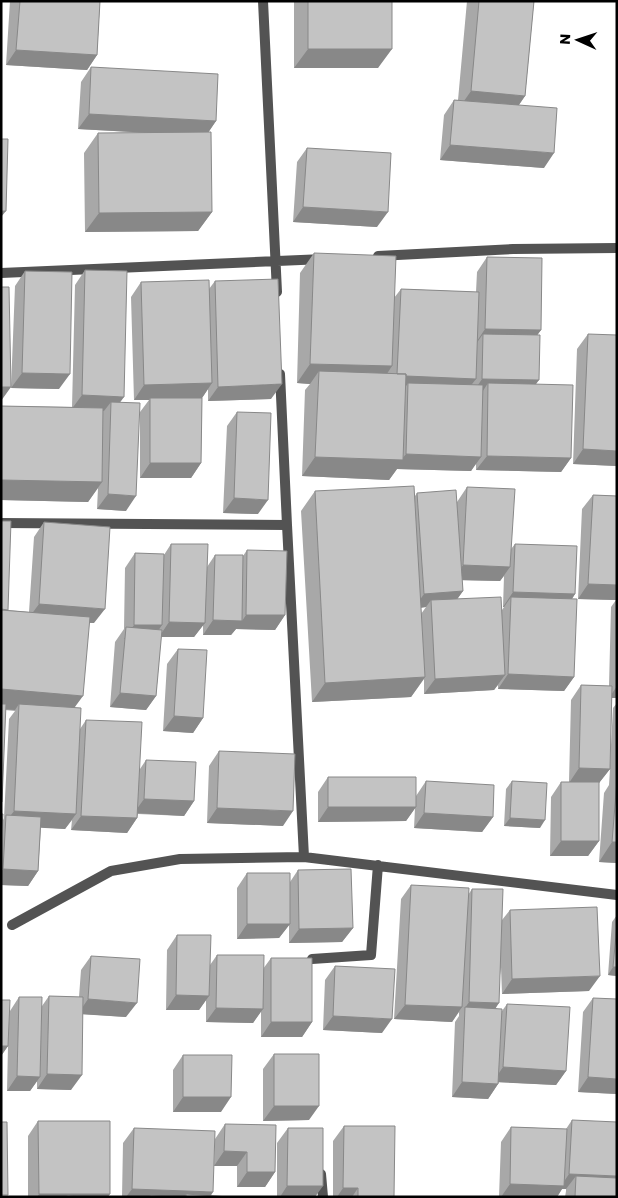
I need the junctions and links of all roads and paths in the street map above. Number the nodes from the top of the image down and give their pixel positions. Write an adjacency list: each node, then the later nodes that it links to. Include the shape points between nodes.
1 (264, 1): 5 (street)
2 (617, 248): 3 (street)
3 (364, 257)
4 (335, 259): 5 (street)
5 (275, 262): 6 (street); 7 (street)
6 (1, 273)
7 (277, 301)
8 (280, 359): 10 (street)
9 (1, 523): 10 (street)
10 (287, 525): 11 (street)
11 (304, 857): 12 (street); 14 (street, via 180,859 111,871)
12 (378, 865): 13 (street); 15 (street, via 371,955)
13 (617, 895)
14 (12, 925)
15 (312, 959)
16 (320, 1167): 17 (street)
17 (323, 1197)

